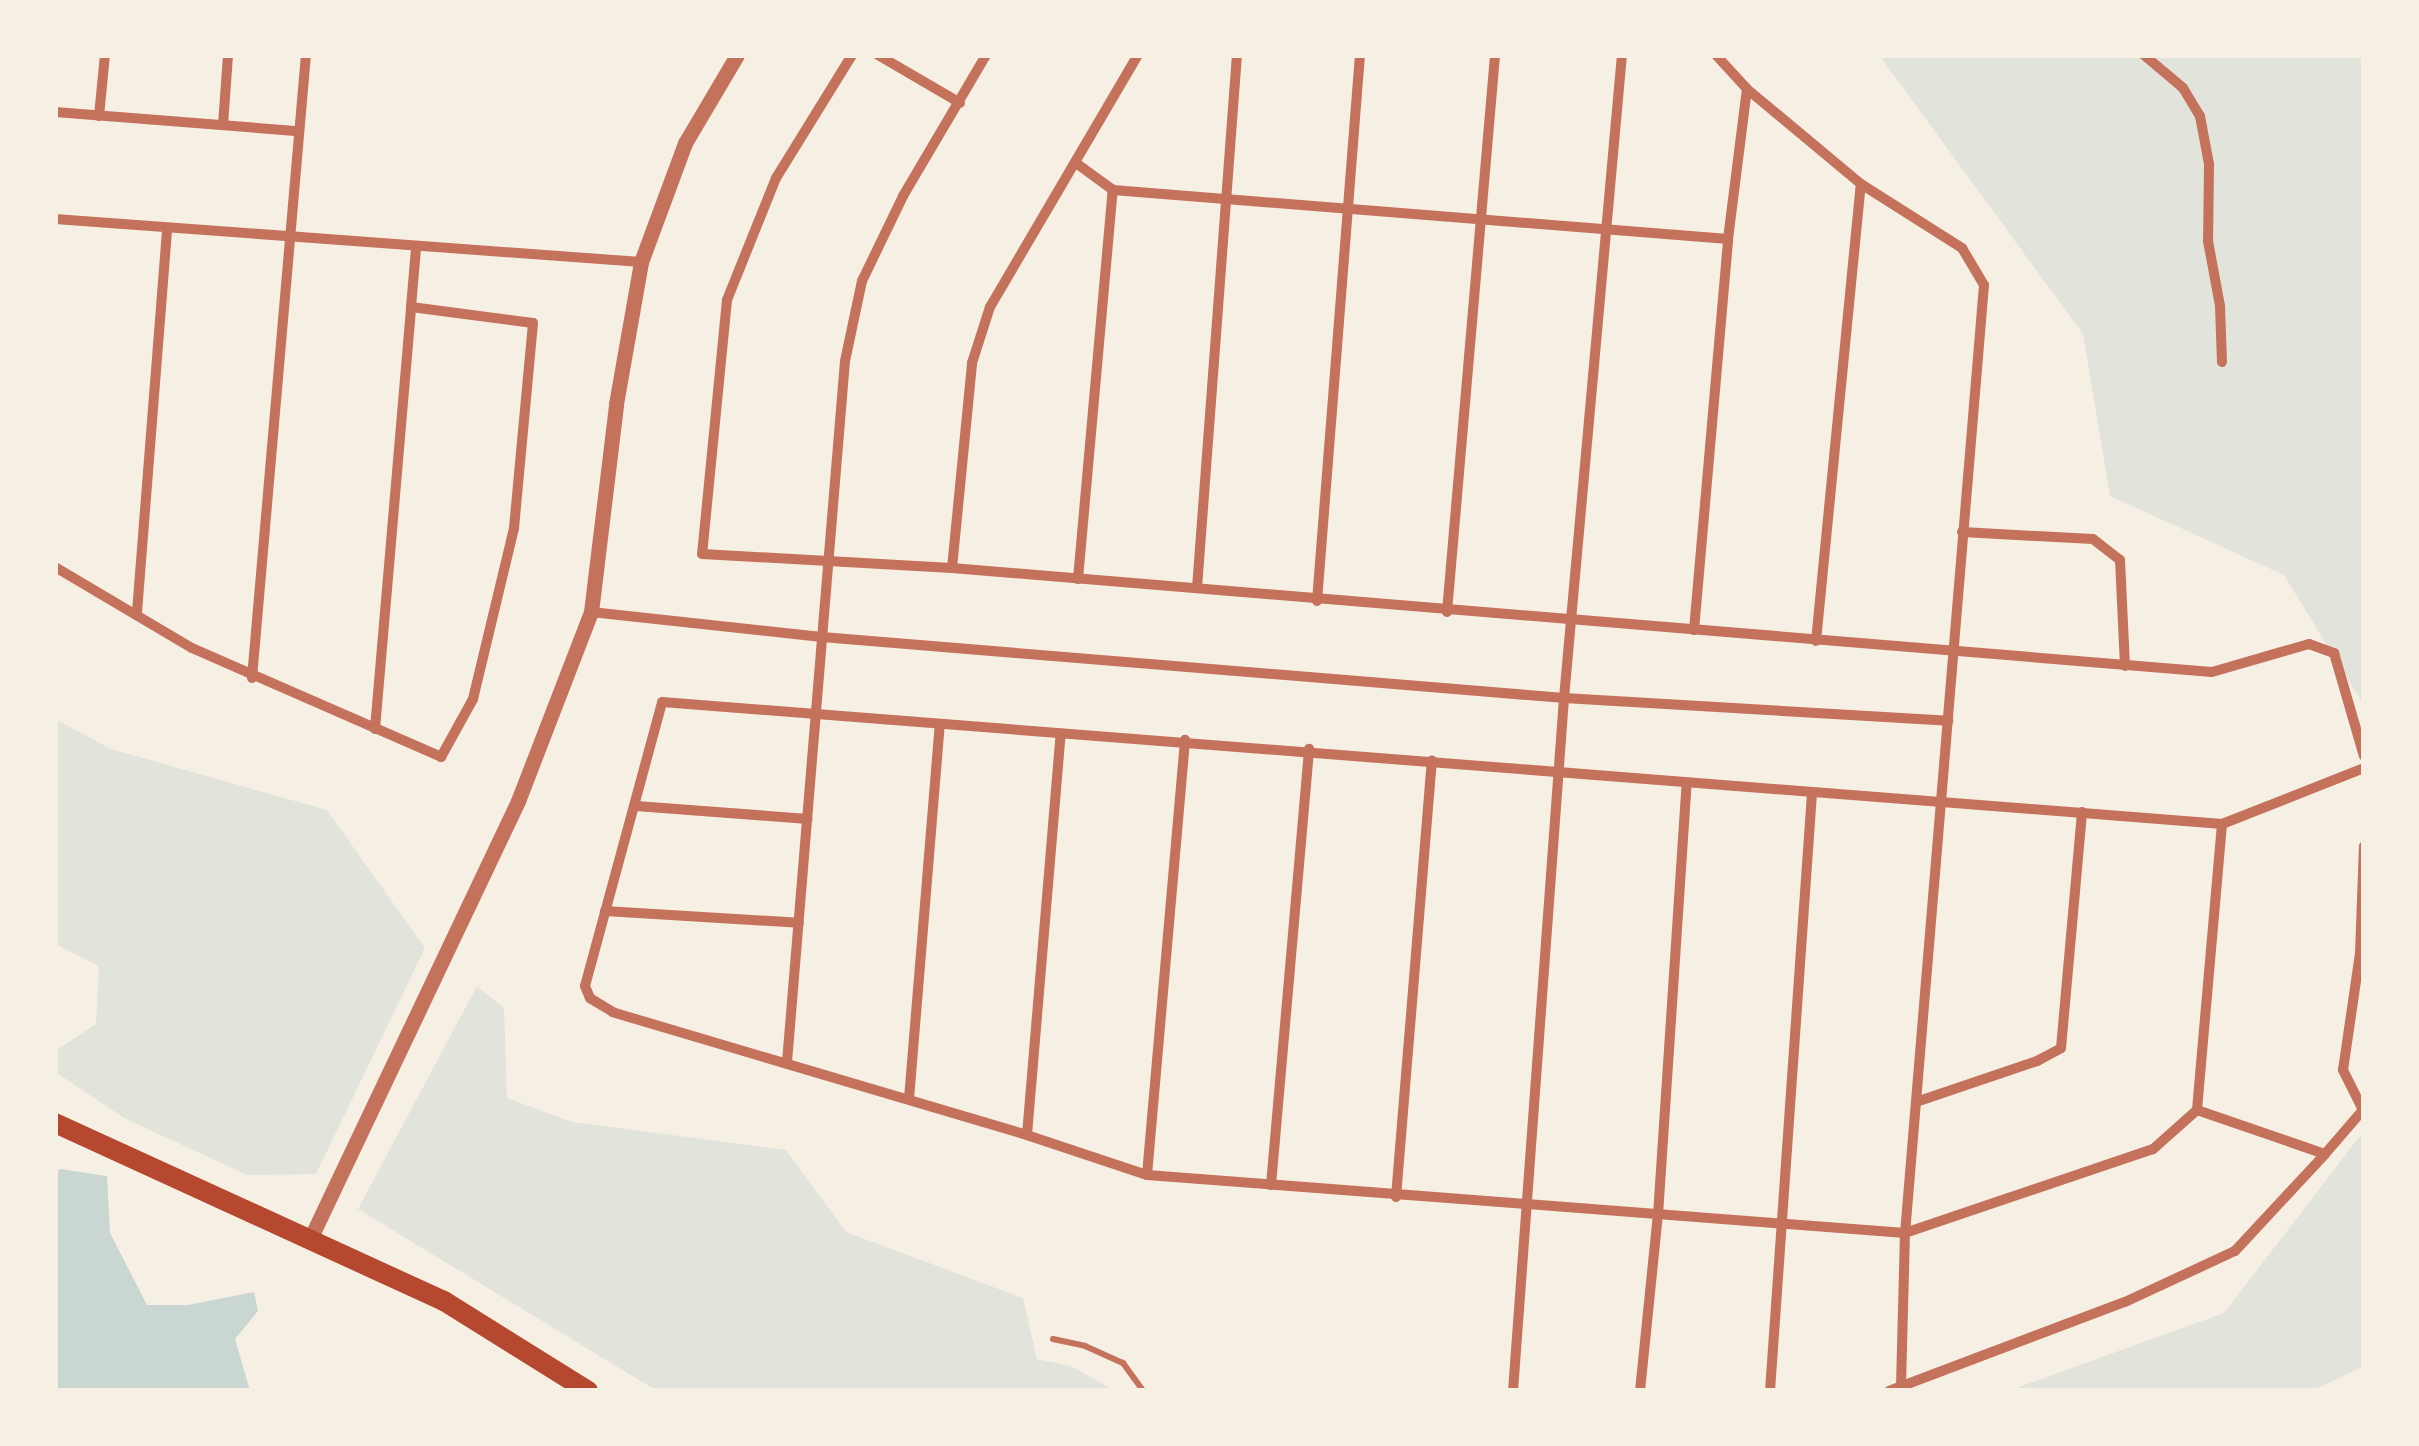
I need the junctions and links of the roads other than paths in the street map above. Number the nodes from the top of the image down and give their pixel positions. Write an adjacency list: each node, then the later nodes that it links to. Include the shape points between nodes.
1 (105, 55): 18 (street)
2 (228, 55): 19 (street)
3 (306, 55): 20 (street)
4 (737, 55): 33 (street, via 685,142)
5 (852, 55): 37 (street, via 776,178 727,300 702,554)
6 (878, 55): 16 (street)
7 (986, 55): 16 (street)
8 (1138, 55): 21 (street)
9 (1237, 55): 24 (street)
10 (1360, 55): 25 (street)
11 (1495, 55): 27 (street)
12 (1622, 55): 29 (street)
13 (1716, 55): 15 (street)
14 (2144, 55): 35 (street, via 2183,88 2200,116)
15 (1747, 88): 22 (street); 31 (street)
16 (960, 104): 37 (street, via 902,196 862,281 845,361)
17 (55, 112): 18 (street)
18 (99, 116): 19 (street)
19 (223, 125): 20 (street)
20 (298, 131): 30 (street)
21 (1076, 163): 23 (street); 39 (street, via 990,307 972,363)
22 (1861, 184): 36 (street, via 1962,248 1984,285); 49 (street)
23 (1114, 190): 24 (street); 40 (street)
24 (1228, 200): 25 (street); 41 (street)
25 (1348, 211): 27 (street); 42 (street)
26 (55, 220): 28 (street)
27 (1480, 220): 29 (street); 45 (street)
28 (167, 229): 30 (street); 43 (street)
29 (1605, 229): 31 (street); 46 (street)
30 (289, 238): 32 (street); 52 (street)
31 (1728, 240): 47 (street)
32 (416, 249): 33 (street); 34 (street)
33 (641, 262): 44 (street)
34 (411, 308): 57 (street); 57 (street, via 532,323 529,371 514,528 473,700 441,757)
35 (2222, 362)
36 (1962, 532): 50 (street); 51 (street, via 2093,538 2120,560)
37 (826, 563): 39 (street); 48 (street)
38 (55, 567): 43 (street)
39 (952, 568): 40 (street)
40 (1078, 579): 41 (street)
41 (1197, 588): 42 (street)
42 (1317, 601): 45 (street)
43 (136, 612): 52 (street)
44 (591, 612): 48 (street); 89 (street, via 518,801)
45 (1446, 612): 46 (street)
46 (1572, 621): 47 (street); 53 (street)
47 (1694, 630): 49 (street)
48 (822, 637): 53 (street); 54 (street)
49 (1816, 641): 50 (street)
50 (1954, 654): 51 (street); 55 (street)
51 (2125, 666): 61 (street, via 2212,672 2309,644 2334,652)
52 (252, 678): 57 (street)
53 (1564, 698): 55 (street); 64 (street)
54 (816, 714): 56 (street); 68 (street, via 662,702); 70 (street)
55 (1948, 721): 67 (street)
56 (940, 724): 58 (street); 76 (street)
57 (374, 730)
58 (1061, 733): 59 (street); 80 (street)
59 (1185, 740): 60 (street); 82 (street)
60 (1309, 750): 62 (street); 83 (street)
61 (2364, 756)
62 (1432, 760): 64 (street); 84 (street)
63 (2364, 768): 71 (street)
64 (1560, 773): 65 (street); 85 (street)
65 (1687, 783): 66 (street); 86 (street)
66 (1812, 793): 67 (street); 87 (street)
67 (1943, 801): 69 (street); 77 (street)
68 (636, 806): 70 (street); 73 (street)
69 (2082, 812): 71 (street); 77 (street, via 2062,1048)
70 (808, 820): 74 (street)
71 (2222, 824): 78 (street)
72 (2364, 846): 81 (street, via 2360,954 2343,1070 2363,1110)
73 (604, 911): 74 (street); 75 (street, via 585,986 590,998 629,1017)
74 (799, 923): 75 (street)
75 (786, 1062): 76 (street)
76 (909, 1100): 80 (street)
77 (1919, 1101): 88 (street)
78 (2197, 1110): 81 (street); 88 (street, via 2153,1149)
79 (55, 1123): 89 (main road)
80 (1027, 1135): 82 (street)
81 (2325, 1154): 91 (street, via 2235,1251 2125,1302)
82 (1147, 1175): 83 (street)
83 (1271, 1185): 84 (street)
84 (1396, 1197): 85 (street)
85 (1530, 1207): 86 (street); 94 (street)
86 (1658, 1215): 87 (street); 95 (street)
87 (1784, 1224): 88 (street); 96 (street)
88 (1905, 1233): 91 (street)
89 (311, 1237): 92 (main road, via 444,1300)
90 (1052, 1339): 93 (lane, via 1123,1363)
91 (1900, 1385): 97 (street)
92 (588, 1391)
93 (1143, 1391)
94 (1513, 1391)
95 (1640, 1391)
96 (1770, 1391)
97 (1888, 1391)

